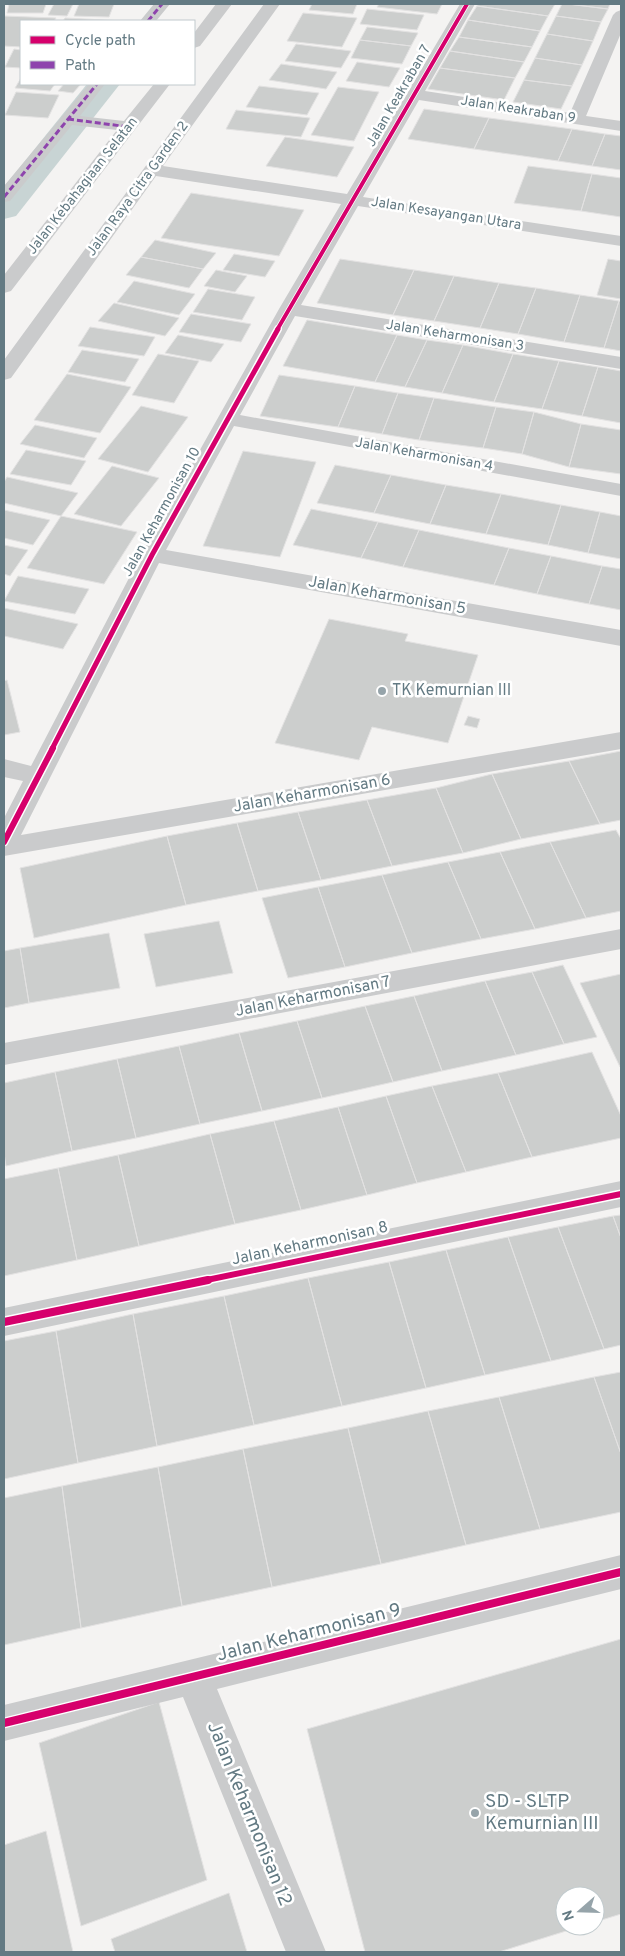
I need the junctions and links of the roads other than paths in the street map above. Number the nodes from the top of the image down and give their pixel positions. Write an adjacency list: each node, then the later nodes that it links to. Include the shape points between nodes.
1 (162, 4): 6 (street)
2 (224, 4): 7 (street)
3 (272, 4): 15 (street, Jalan Raya Citra Garden 2)
4 (467, 4): 10 (street, Jalan Keakraban 7)
5 (621, 15): 12 (street)
6 (149, 20)
7 (195, 42)
8 (96, 85): 11 (street)
9 (161, 85): 14 (street, Jalan Kebahagiaan Selatan)
10 (414, 94): 12 (street, Jalan Keakraban 9); 17 (street, Jalan Keakraban 7)
11 (70, 119): 14 (street); 16 (street)
12 (576, 119): 13 (street, Jalan Keakraban 9)
13 (621, 126)
14 (124, 127): 19 (street, Jalan Kebahagiaan Selatan)
15 (152, 170): 17 (street, Jalan Kesayangan Utara); 22 (street, Jalan Raya Citra Garden 2)
16 (4, 197)
17 (352, 200): 18 (street, Jalan Kesayangan Utara); 20 (street, Jalan Keharmonisan 10)
18 (621, 241)
19 (4, 287)
20 (288, 309): 21 (street, Jalan Keharmonisan 3); 23 (street, Jalan Keharmonisan 10)
21 (621, 363)
22 (4, 374)
23 (227, 419): 24 (street, Jalan Keharmonisan 4); 25 (street, Jalan Keharmonisan 10)
24 (621, 490)
25 (152, 555): 26 (street, Jalan Keharmonisan 5); 29 (street, Jalan Keharmonisan 10)
26 (621, 638)
27 (621, 741): 31 (street, Jalan Keharmonisan 6)
28 (4, 768): 29 (street)
29 (37, 776): 30 (street, Jalan Keharmonisan 10)
30 (4, 842)
31 (4, 847)
32 (621, 939): 33 (street, Jalan Keharmonisan 7)
33 (4, 1054)
34 (621, 1194): 35 (street, Jalan Keharmonisan 8)
35 (4, 1322)
36 (621, 1572): 37 (street, Jalan Keharmonisan 9)
37 (193, 1676): 38 (street, Jalan Keharmonisan 9); 39 (street, Jalan Keharmonisan 12)
38 (4, 1723)
39 (306, 1952)

